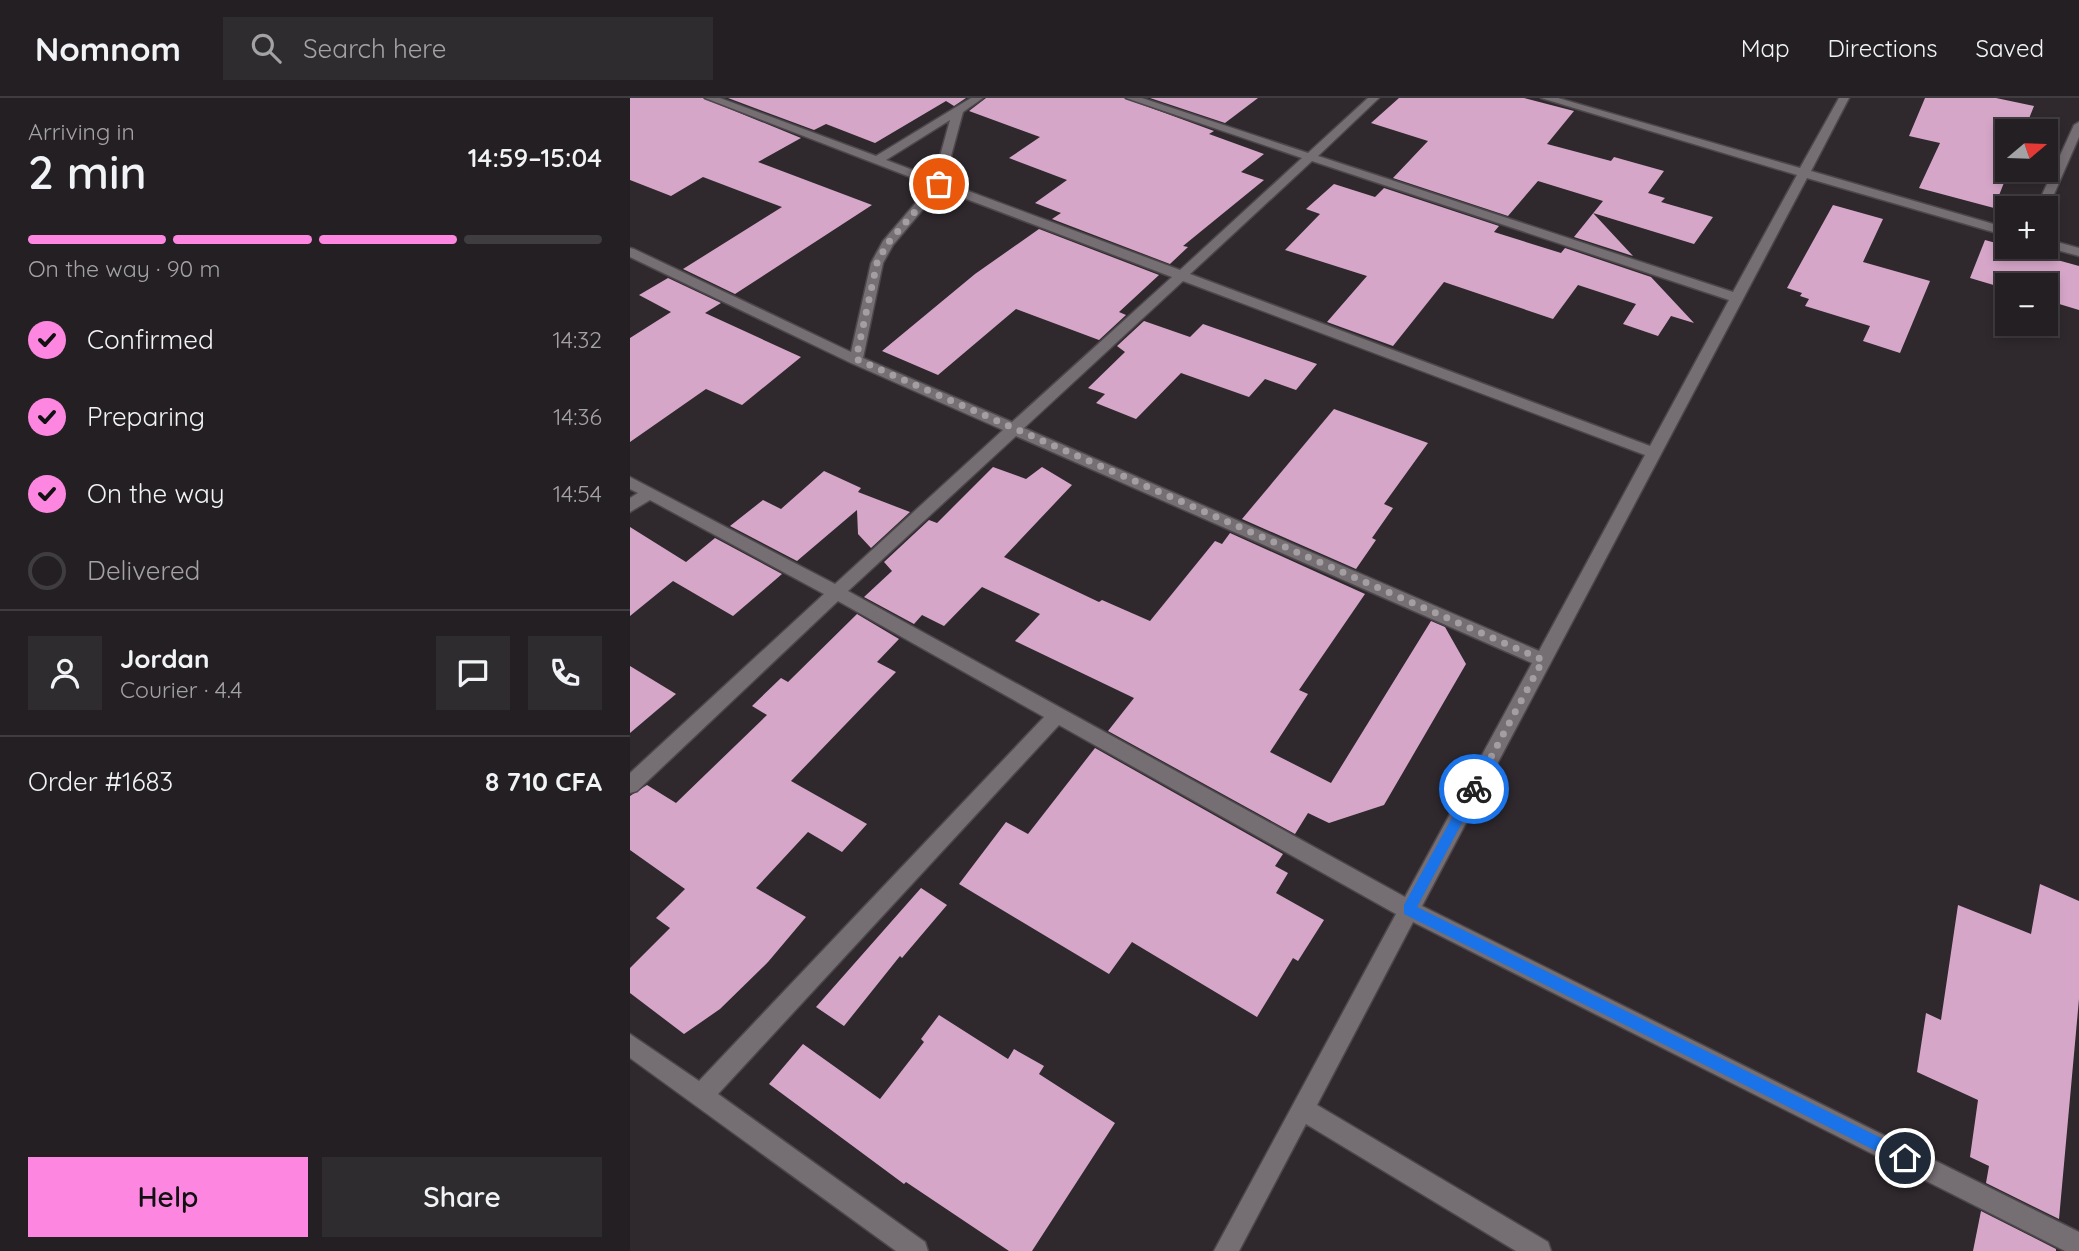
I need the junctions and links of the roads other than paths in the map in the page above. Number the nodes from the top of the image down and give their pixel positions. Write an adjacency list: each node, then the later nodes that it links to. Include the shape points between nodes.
1 (710, 98): 10 (street)
2 (978, 98): 7 (street)
3 (1131, 98): 9 (street)
4 (1374, 98): 9 (street)
5 (1546, 98): 11 (street)
6 (1844, 98): 11 (street)
7 (958, 110): 10 (street); 12 (street)
8 (2079, 125): 13 (street)
9 (1310, 157): 18 (street); 19 (street)
10 (876, 161): 12 (street)
11 (1804, 173): 14 (street); 19 (street)
12 (939, 184): 18 (street); 20 (street, via 887,244 877,263)
13 (2047, 196)
14 (1995, 229)
15 (2058, 247): 17 (street)
16 (630, 252): 20 (street)
17 (2079, 253)
18 (1184, 276): 21 (street); 22 (street)
19 (1737, 298): 22 (street)
20 (856, 359): 21 (street)
21 (1018, 428): 26 (street); 27 (street)
22 (1654, 453): 27 (street)
23 (630, 482): 24 (street)
24 (649, 493): 25 (street); 26 (street)
25 (630, 506)
26 (835, 592): 28 (street); 29 (street)
27 (1543, 660): 30 (street)
28 (1057, 715): 30 (street); 32 (street)
29 (630, 785)
30 (1409, 910): 33 (street); 34 (street)
31 (630, 1045): 32 (street)
32 (701, 1096): 35 (street)
33 (1302, 1109): 36 (street); 37 (street)
34 (2079, 1245)
35 (916, 1251)
36 (1226, 1251)
37 (1539, 1251)

